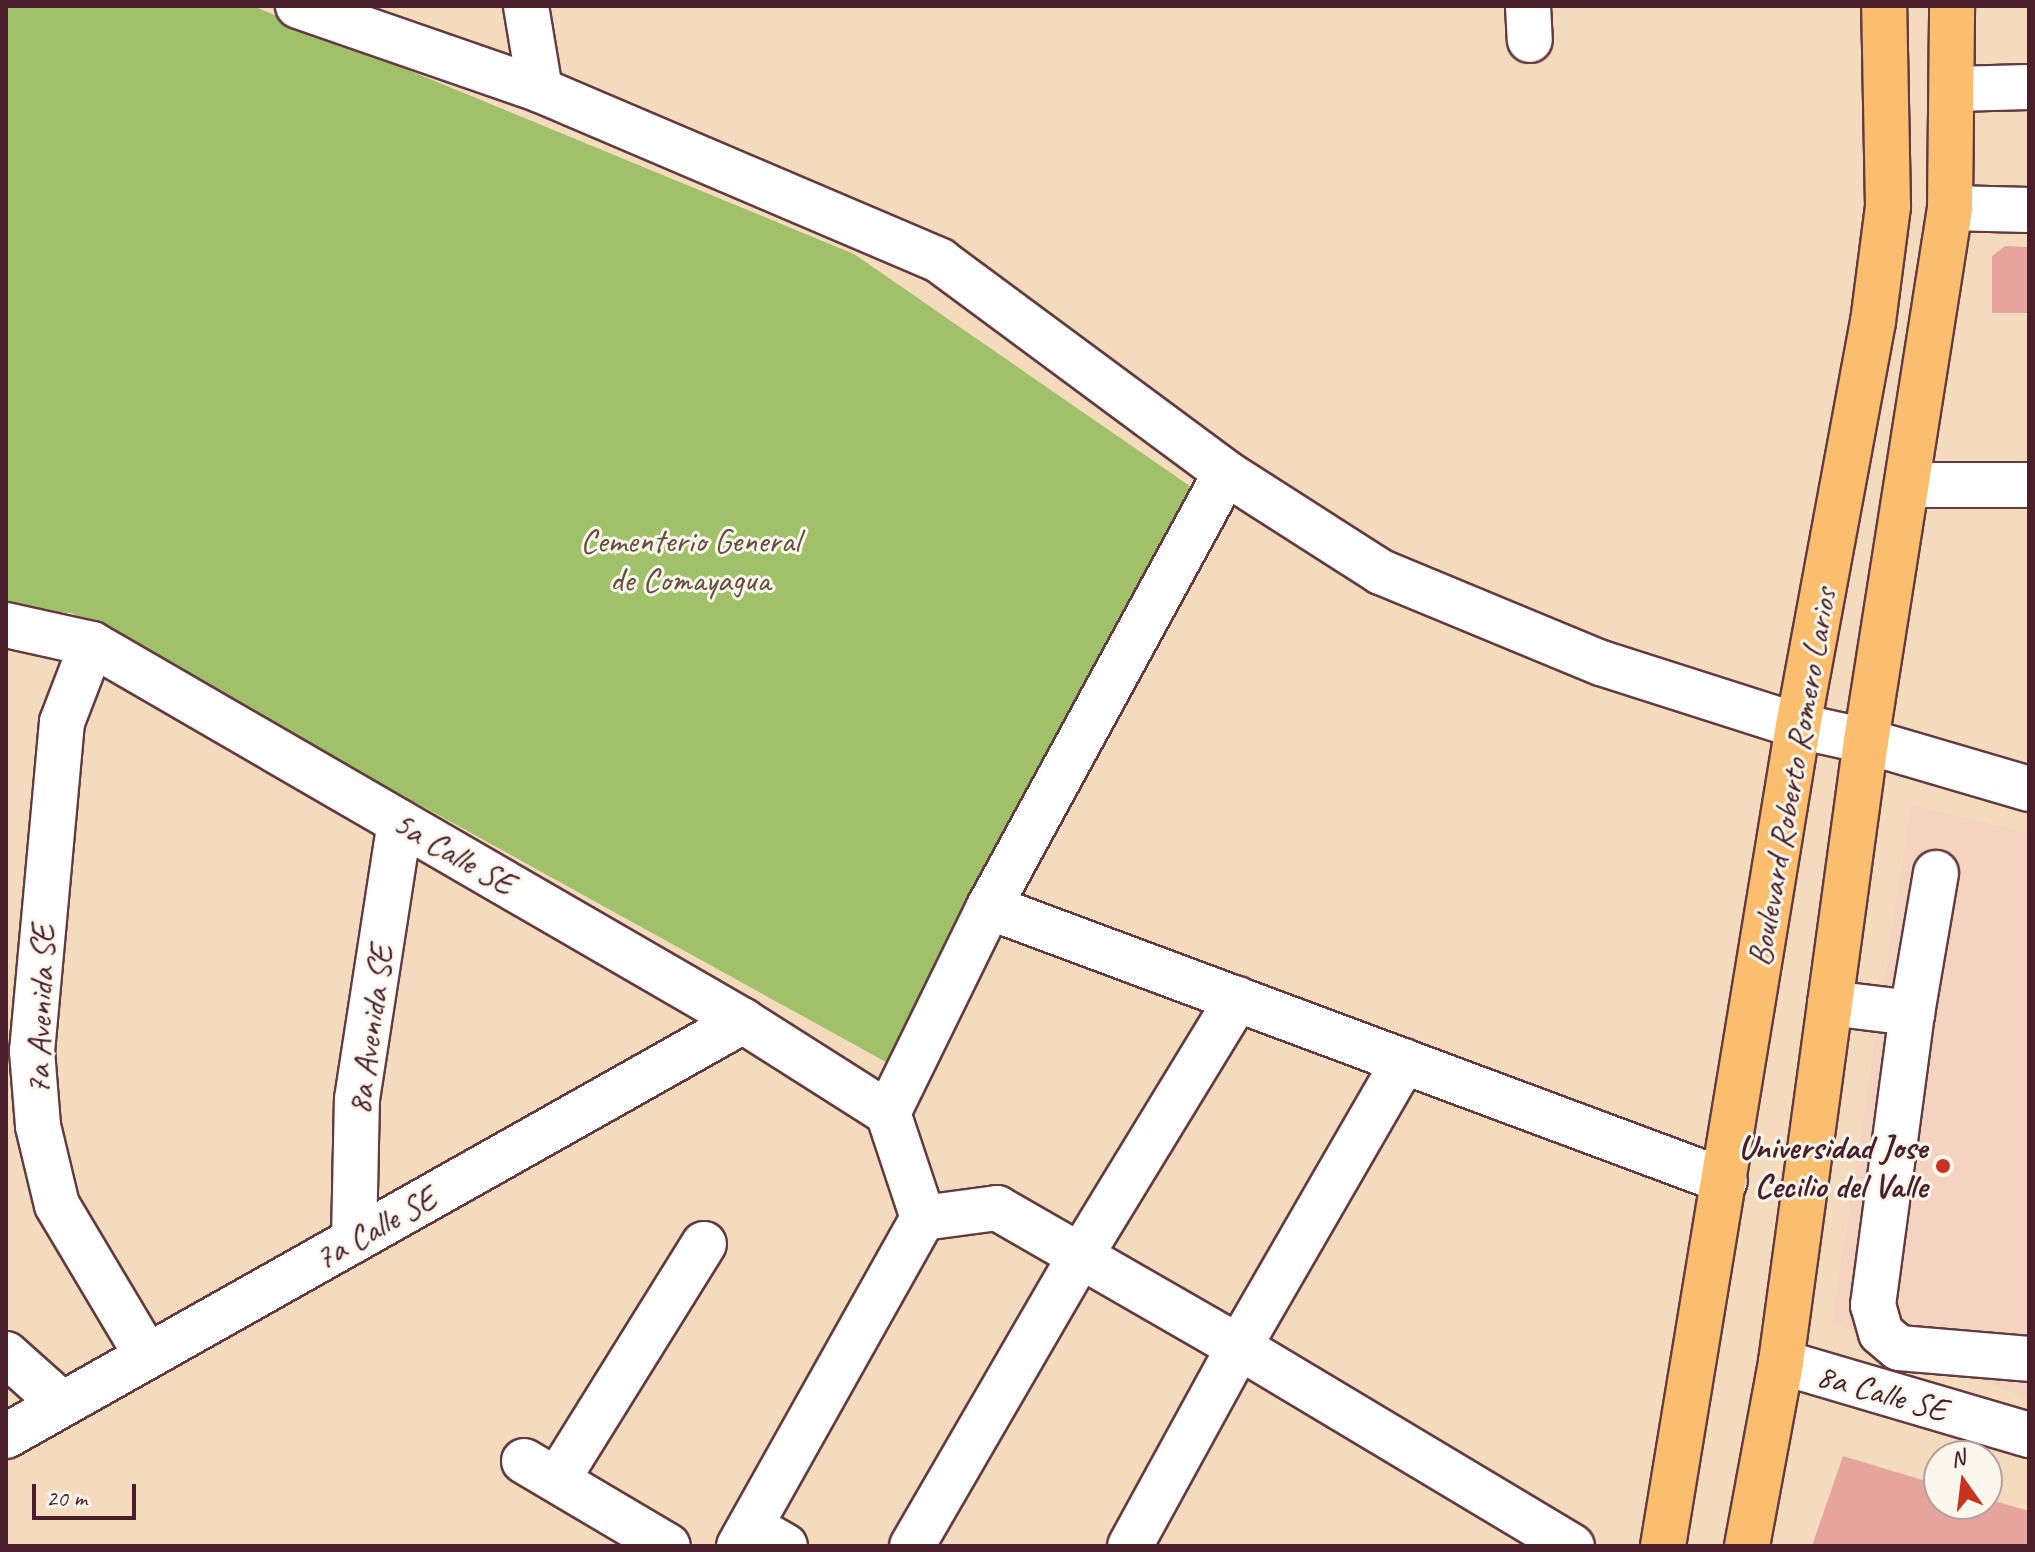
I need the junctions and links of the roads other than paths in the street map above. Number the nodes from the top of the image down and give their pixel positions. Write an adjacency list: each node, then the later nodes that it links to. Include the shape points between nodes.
1 (298, 6): 7 (street)
2 (526, 6): 7 (street)
3 (1884, 6): 15 (main road, Boulevard Roberto Romero Larios, via 1888,206 1873,322)
4 (1952, 6): 6 (main road, Boulevard Roberto Romero Larios)
5 (2029, 87): 6 (street)
6 (1954, 89): 8 (main road, Boulevard Roberto Romero Larios)
7 (540, 90): 10 (street, via 940,261)
8 (1950, 208): 9 (street); 11 (main road, Boulevard Roberto Romero Larios)
9 (2029, 210)
10 (1226, 473): 15 (street, via 1381,572 1601,663); 20 (street)
11 (1907, 485): 12 (street); 16 (main road, Boulevard Roberto Romero Larios)
12 (2029, 485)
13 (6, 625): 14 (street, 5a Calle SE)
14 (92, 644): 18 (street, 5a Calle SE); 34 (street, 7a Avenida SE, via 62,722 32,1051 38,1126 57,1205)
15 (1798, 726): 16 (street); 27 (main road, Boulevard Roberto Romero Larios)
16 (1866, 741): 17 (street); 22 (main road, Boulevard Roberto Romero Larios)
17 (2029, 789)
18 (400, 822): 24 (street, 5a Calle SE); 29 (street, 8a Avenida SE, via 357,1099)
19 (1936, 873): 23 (street)
20 (989, 907): 21 (street); 26 (street)
21 (1237, 999): 25 (street); 31 (street)
22 (1830, 1003): 23 (street); 36 (main road, Boulevard Roberto Romero Larios)
23 (1912, 1013): 35 (street, via 1873,1305 1881,1333 1899,1348)
24 (743, 1021): 26 (street, 5a Calle SE); 29 (street, 7a Calle SE)
25 (1404, 1061): 27 (street); 32 (street)
26 (888, 1113): 28 (street)
27 (1725, 1181): 45 (main road, Boulevard Roberto Romero Larios)
28 (923, 1218): 31 (street, via 997,1208); 40 (street)
29 (354, 1240): 34 (street, 7a Calle SE)
30 (704, 1244): 41 (street, via 541,1470)
31 (1081, 1255): 32 (street); 42 (street)
32 (1239, 1347): 43 (street); 44 (street)
33 (6, 1354): 37 (street)
34 (147, 1356): 37 (street, 7a Calle SE)
35 (2029, 1359)
36 (1781, 1362): 38 (street, 8a Calle SE); 46 (main road, Boulevard Roberto Romero Larios)
37 (62, 1404): 39 (street, 7a Calle SE)
38 (2029, 1435)
39 (6, 1436)
40 (759, 1540)
41 (668, 1546)
42 (912, 1546)
43 (1130, 1546)
44 (1572, 1546)
45 (1663, 1546)
46 (1747, 1546)

